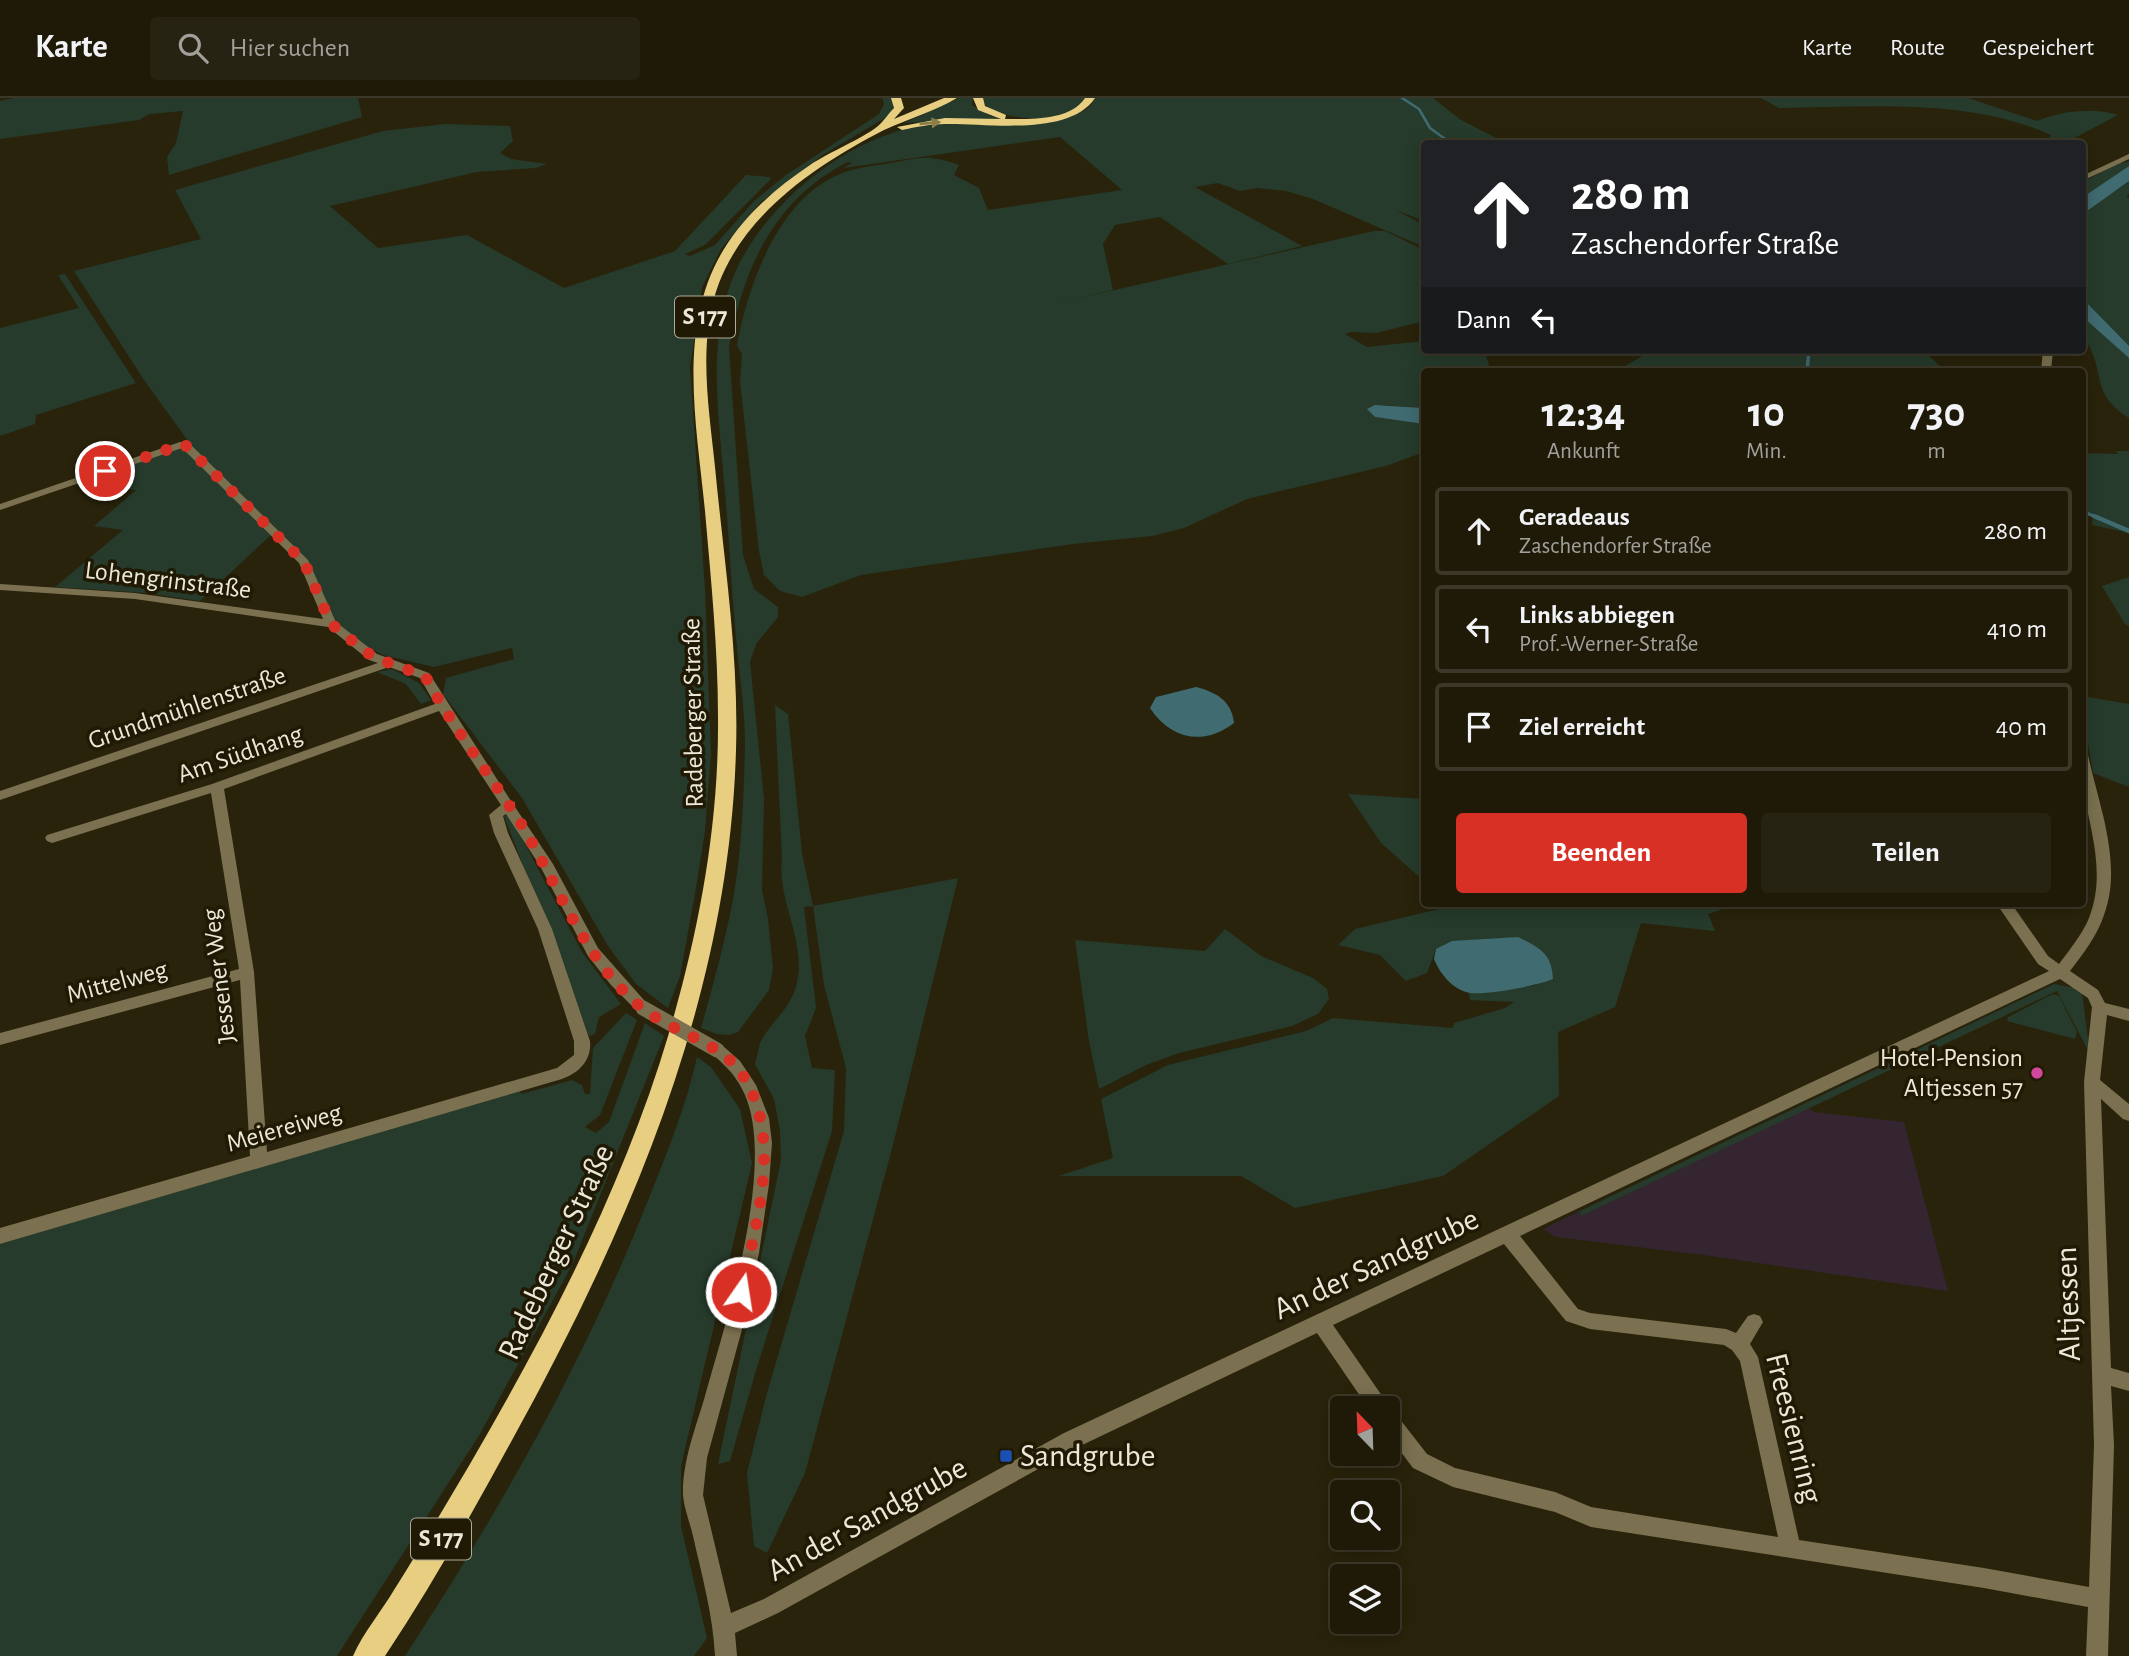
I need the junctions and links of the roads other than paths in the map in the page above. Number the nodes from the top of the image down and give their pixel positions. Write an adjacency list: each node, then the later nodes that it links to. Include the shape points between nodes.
1 (896, 98): 6 (highway, via 896,113)
2 (952, 98): 6 (highway, S 177)
3 (978, 98): 5 (highway, via 981,108 995,115)
4 (1090, 98): 5 (highway, via 1081,111)
5 (1043, 120): 7 (highway, one-way to 5, via 921,123)
6 (876, 131): 7 (highway, S 177)
7 (864, 138): 43 (highway, Radeberger Straße / S 177, via 814,168 759,214 731,249 712,287 703,329 727,748 723,827 697,968 675,1052 631,1173 586,1273 510,1420)
8 (2129, 156): 9 (street)
9 (2119, 159): 10 (street); 11 (street)
10 (2129, 161)
11 (2086, 177)
12 (0, 507): 14 (street, via 184,444 304,562)
13 (0, 587): 14 (street, Lohengrinstraße, via 135,596)
14 (331, 624): 15 (street, via 373,657)
15 (389, 663): 16 (street, via 425,676); 19 (street, Grundmühlenstraße)
16 (442, 706): 18 (street, Am Südhang); 20 (street)
17 (2086, 772): 24 (street, via 2102,838 2104,878 2100,907 2082,945)
18 (217, 787): 21 (street, Am Südhang); 23 (street, Jessener Weg)
19 (0, 796)
20 (510, 806): 30 (street, Meiereiweg, via 496,815 545,929 584,1048 578,1061 562,1073); 42 (street, bridge, via 593,952 616,982 643,1008 732,1059 745,1077 764,1132 758,1220 697,1458 693,1494)
21 (52, 838)
22 (2006, 907): 24 (street, via 2043,960)
23 (247, 972): 27 (street, Mittelweg); 30 (street, Jessener Weg)
24 (2061, 972): 25 (street, via 2093,994); 31 (street, An der Sandgrube)
25 (2100, 1007): 26 (street); 28 (street, Altjessen)
26 (2129, 1015)
27 (0, 1039)
28 (2092, 1082): 29 (street); 36 (street, Altjessen)
29 (2129, 1114)
30 (259, 1160): 32 (street, Meiereiweg)
31 (1508, 1235): 34 (street, An der Sandgrube); 35 (street, Freesienring, via 1572,1315 1726,1337)
32 (0, 1236)
33 (1754, 1322): 35 (street)
34 (1321, 1323): 38 (street); 42 (street, An der Sandgrube, via 1071,1440 771,1606)
35 (1739, 1344): 40 (street, Freesienring, via 1749,1357)
36 (2102, 1374): 37 (street); 41 (street, Altjessen)
37 (2129, 1382)
38 (1371, 1396)
39 (1400, 1435): 40 (street, via 1420,1461 1453,1477 1555,1502 1591,1517)
40 (1791, 1549): 41 (street)
41 (2099, 1600): 45 (street, Altjessen)
42 (723, 1627): 44 (street)
43 (369, 1656)
44 (726, 1656)
45 (2097, 1656)

